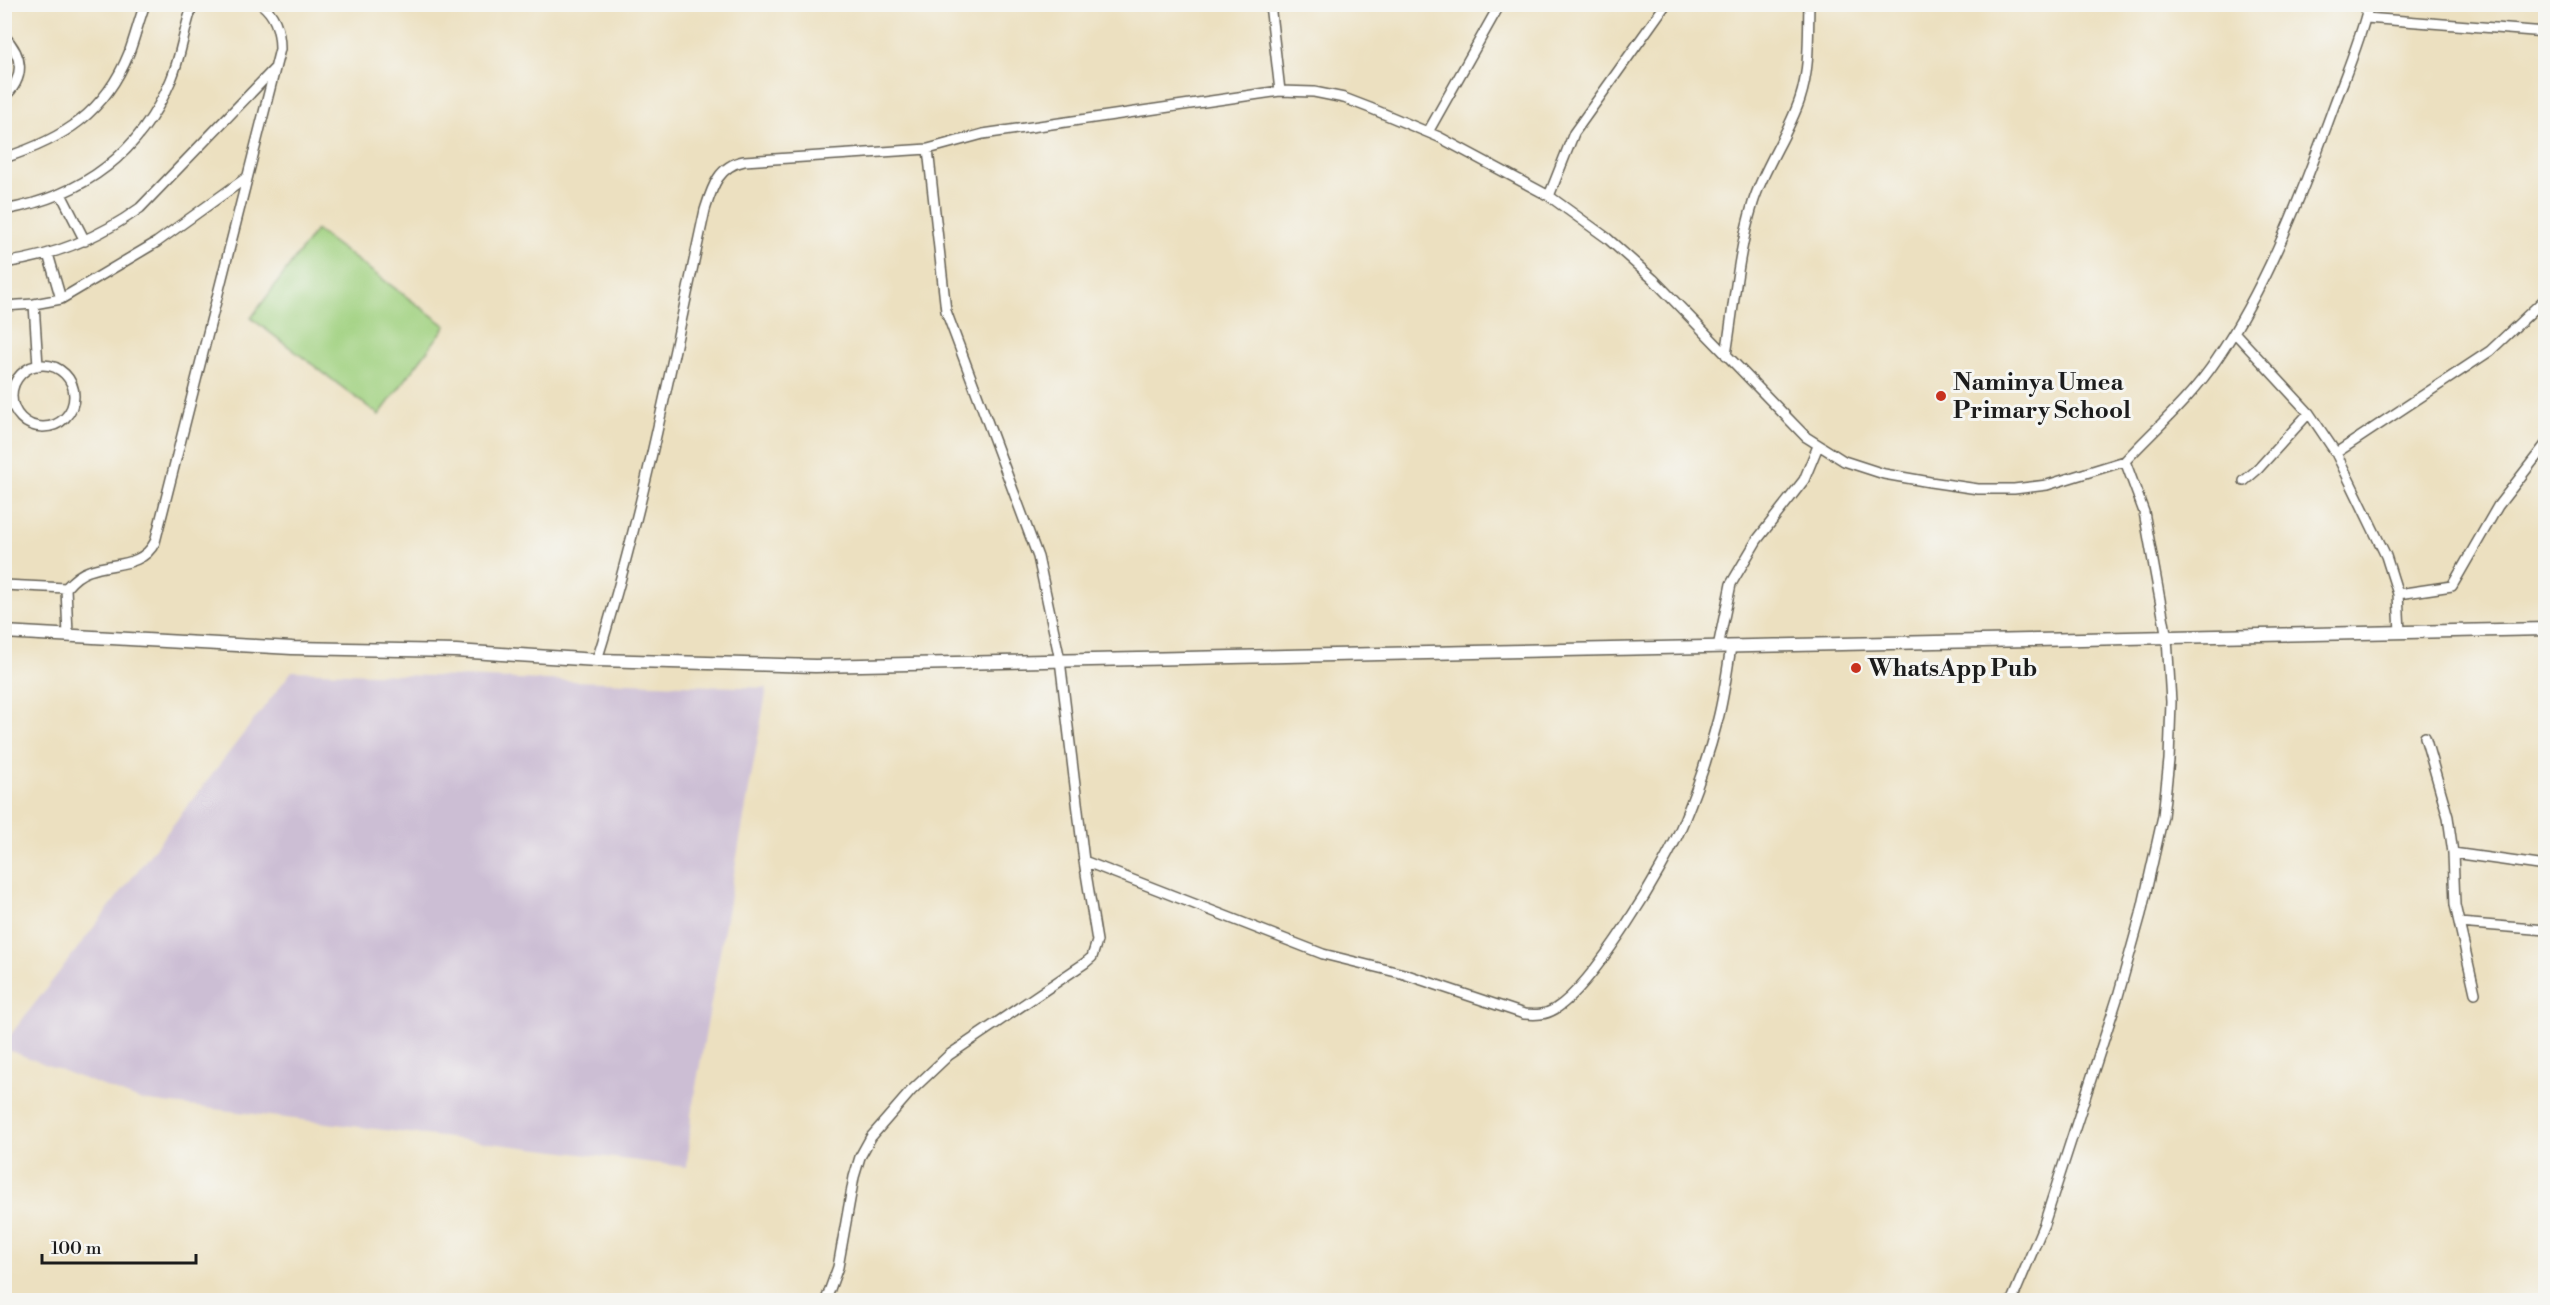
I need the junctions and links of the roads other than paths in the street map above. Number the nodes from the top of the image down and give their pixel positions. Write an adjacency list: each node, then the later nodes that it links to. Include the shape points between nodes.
1 (144, 4): 17 (street, via 129,54 115,80 79,124 35,148)
2 (193, 4): 19 (street, via 172,79 130,147 107,168)
3 (261, 4): 12 (street, via 273,17 280,34)
4 (1270, 4): 13 (street)
5 (1500, 4): 15 (street)
6 (1666, 4): 20 (street, via 1574,134)
7 (1809, 4): 30 (street, via 1805,80 1754,201)
8 (2369, 4): 9 (street)
9 (2366, 18): 10 (street); 29 (street, via 2288,222)
10 (2546, 32)
11 (4, 36): 14 (street, via 20,60 13,89)
12 (277, 66): 18 (street); 22 (street, via 140,207)
13 (1280, 91): 15 (street, via 1344,98); 16 (street, via 983,134)
14 (4, 97)
15 (1428, 132): 20 (street)
16 (928, 149): 47 (street, via 744,161 724,168 705,210 659,421); 48 (street, via 946,311 1038,557)
17 (4, 158)
18 (246, 178): 26 (street, via 157,242); 39 (street, via 155,542 149,553 139,559 88,571)
19 (61, 194): 21 (street); 22 (street)
20 (1549, 196): 30 (street, via 1638,265)
21 (4, 210)
22 (85, 241): 23 (street)
23 (48, 254): 24 (street); 26 (street)
24 (4, 263)
25 (2546, 298): 35 (street, via 2490,351)
26 (62, 299): 27 (street)
27 (34, 304): 28 (street); 31 (street)
28 (4, 306)
29 (2234, 332): 32 (street); 36 (street, via 2215,362)
30 (1726, 355): 34 (street)
31 (38, 366): 31 (street, via 26,370 18,379 12,402 25,422 48,427 68,414 74,391 61,371)
32 (2309, 413): 35 (street); 37 (street)
33 (2546, 444): 40 (street, via 2498,506 2452,586)
34 (1818, 446): 36 (street, via 1844,461 1884,474 1978,489 2047,485); 46 (street, via 1804,480 1757,540 1731,584)
35 (2336, 453): 40 (street, via 2386,555)
36 (2125, 460): 45 (street, via 2144,512)
37 (2244, 481)
38 (4, 585): 39 (street)
39 (66, 588): 44 (street)
40 (2398, 594): 43 (street)
41 (2546, 628): 43 (main road)
42 (4, 632): 44 (main road)
43 (2400, 632): 45 (main road)
44 (68, 635): 47 (main road)
45 (2167, 638): 46 (main road); 57 (street, via 2169,760 2163,816 2141,914 2044,1224)
46 (1724, 647): 48 (main road); 51 (street, via 1718,717 1683,824 1623,929 1594,969 1571,996 1542,1015 1524,1014 1404,974 1323,954)
47 (597, 660): 48 (main road, via 815,666)
48 (1060, 660): 51 (street)
49 (2425, 737): 50 (street, via 2448,817)
50 (2453, 853): 52 (street); 53 (street)
51 (1084, 861): 56 (street, via 1097,941 1092,957 949,1055 871,1137 854,1177 838,1267)
52 (2546, 866)
53 (2459, 923): 54 (street); 55 (street)
54 (2546, 930)
55 (2475, 993)
56 (826, 1300)
57 (2012, 1300)

